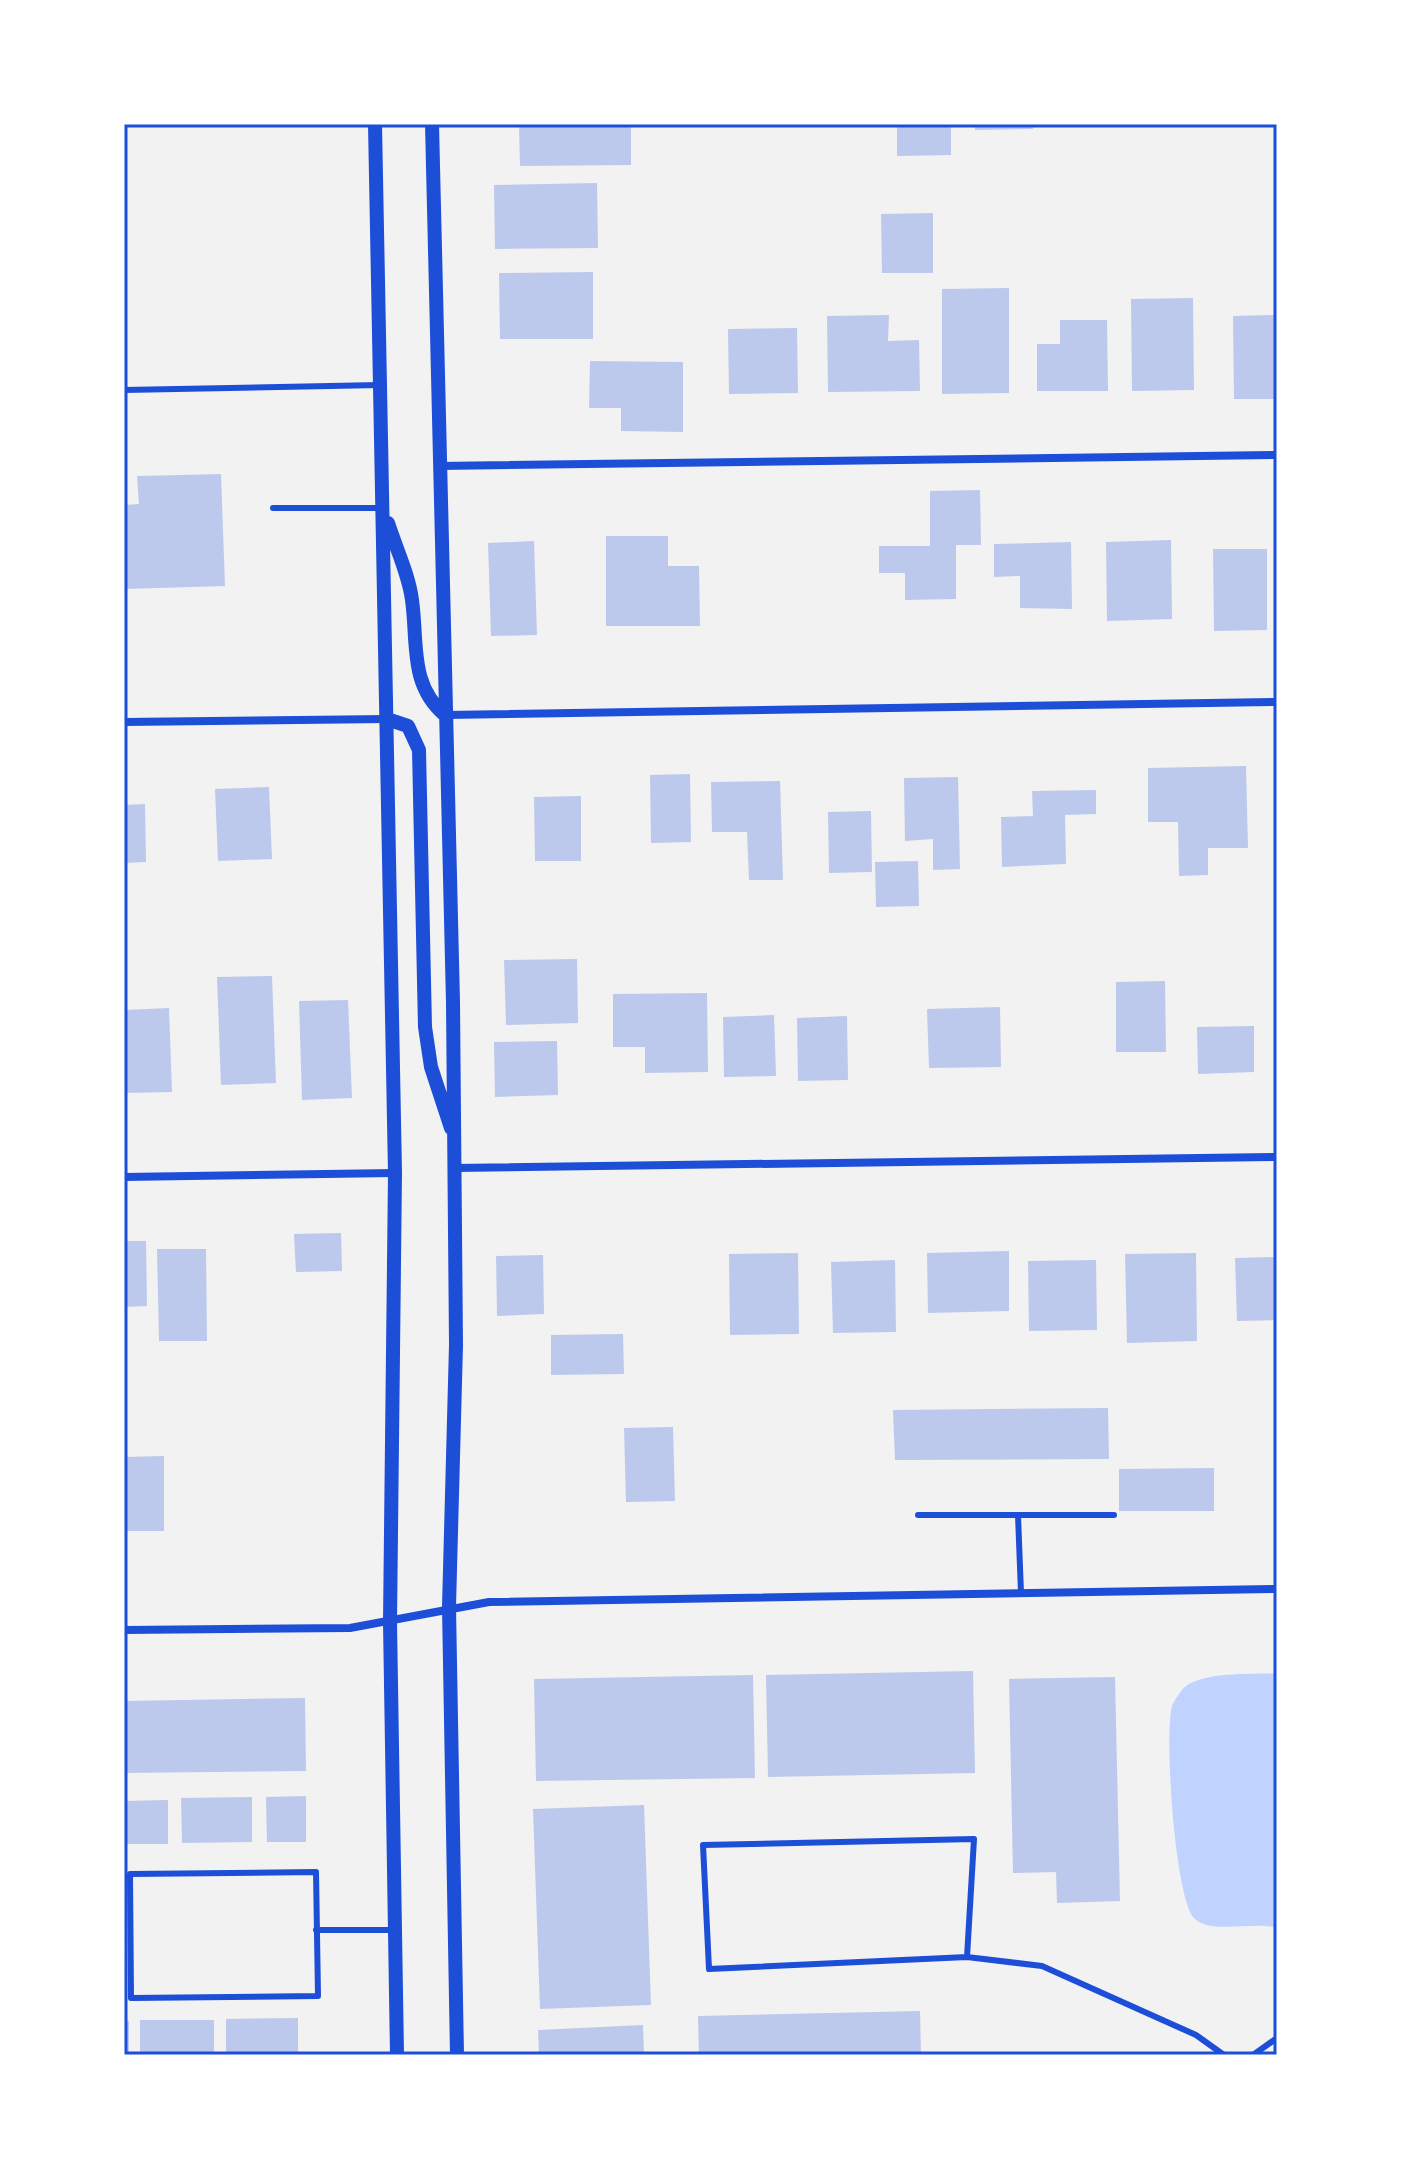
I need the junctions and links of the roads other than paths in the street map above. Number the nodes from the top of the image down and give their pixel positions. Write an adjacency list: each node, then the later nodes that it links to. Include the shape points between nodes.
1 (375, 124): 3 (street)
2 (432, 124): 6 (street)
3 (380, 385): 4 (lane); 8 (street)
4 (124, 390)
5 (1277, 455): 6 (street)
6 (439, 466): 10 (street)
7 (273, 508): 8 (lane)
8 (383, 508): 10 (street, via 412,599 413,647 421,682 430,703); 11 (street)
9 (1277, 702): 10 (street)
10 (445, 715): 13 (street)
11 (387, 719): 12 (street); 13 (street, via 408,726 419,750 425,1027 431,1067); 16 (street)
12 (124, 722)
13 (454, 1136): 15 (street)
14 (1277, 1157): 15 (street)
15 (454, 1168): 23 (street, via 456,1345)
16 (395, 1173): 17 (street); 24 (street)
17 (124, 1177)
18 (918, 1515): 19 (lane)
19 (1018, 1515): 20 (lane); 22 (lane)
20 (1114, 1515)
21 (1277, 1589): 22 (street)
22 (1021, 1593): 23 (street, via 489,1602)
23 (449, 1607): 24 (street); 31 (street)
24 (390, 1622): 25 (street, via 350,1628); 27 (street)
25 (124, 1630)
26 (316, 1930): 26 (lane, via 318,1996 131,1998 130,1874 316,1872); 27 (lane)
27 (395, 1930): 30 (street)
28 (967, 1957): 28 (lane, via 974,1839 703,1845 709,1969); 32 (lane, via 1042,1966 1196,2035)
29 (1277, 2038): 33 (lane)
30 (397, 2055)
31 (457, 2055)
32 (1224, 2055)
33 (1253, 2055)

